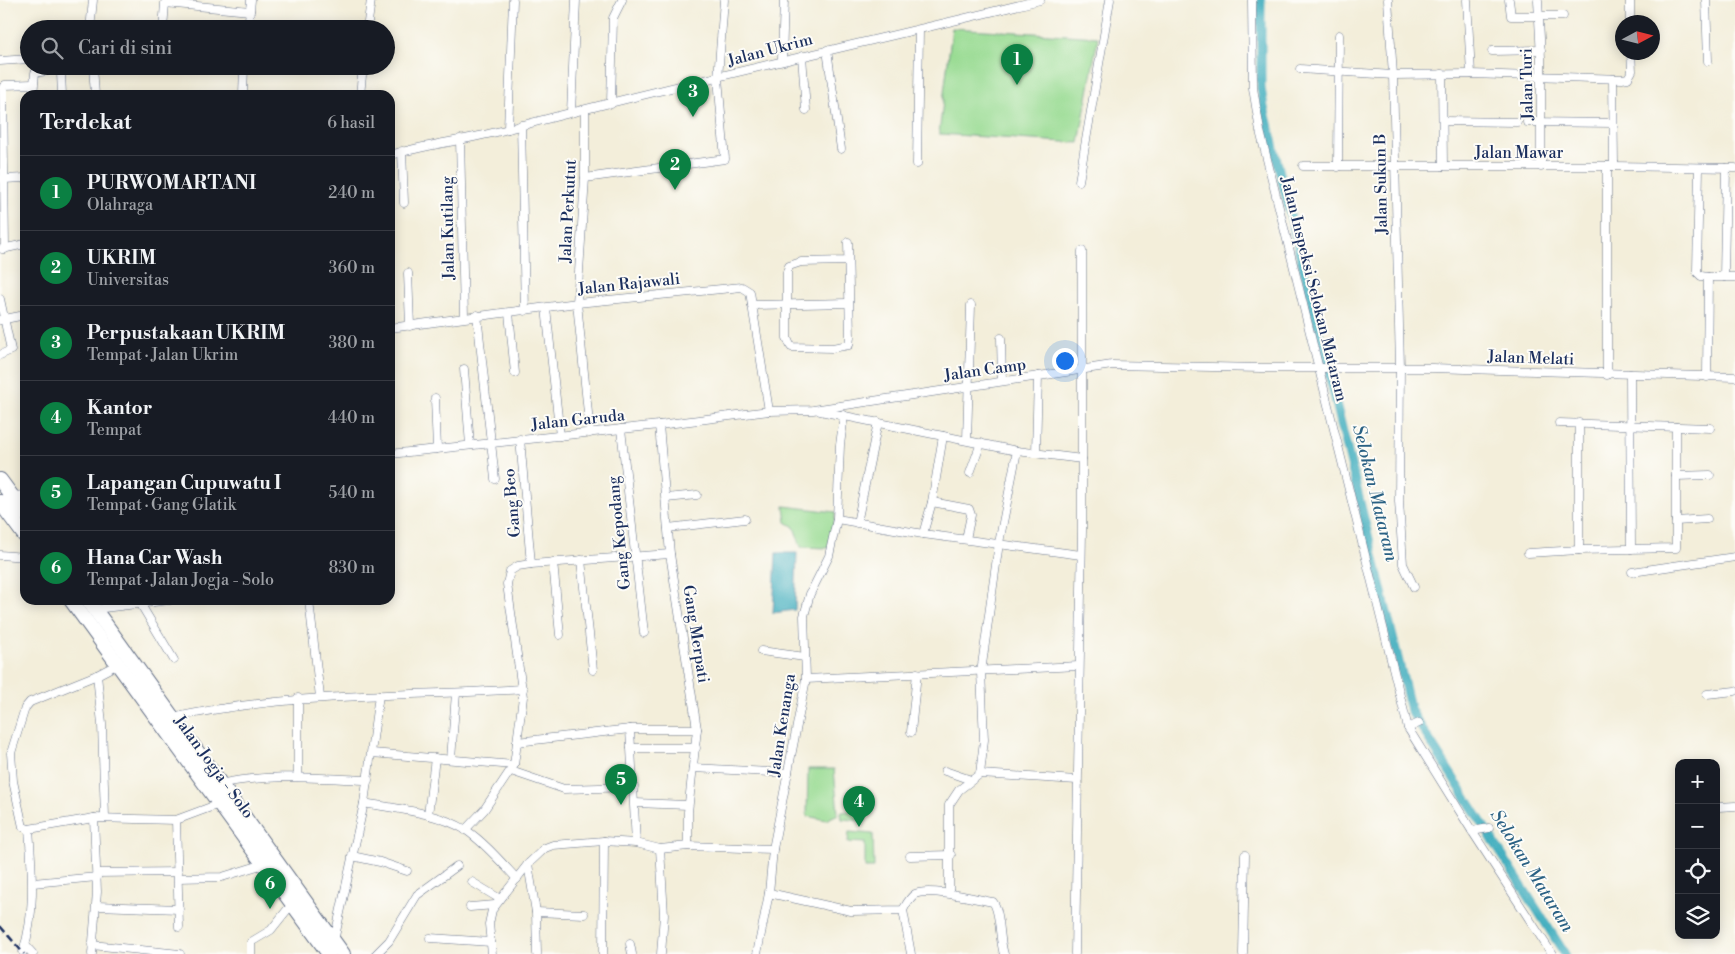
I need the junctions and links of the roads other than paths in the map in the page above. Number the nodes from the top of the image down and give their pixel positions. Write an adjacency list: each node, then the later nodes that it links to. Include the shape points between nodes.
1 (93, 0): 23 (street)
2 (251, 0): 19 (street)
3 (371, 0): 26 (street)
4 (513, 0): 67 (street)
5 (576, 0): 60 (street)
6 (622, 0): 57 (street, via 613,18)
7 (724, 0): 49 (street)
8 (784, 0): 34 (street)
9 (1110, 0): 85 (street)
10 (1252, 0): 114 (street, Jalan Inspeksi Selokan Mataram, via 1253,88 1260,131)
11 (1388, 0): 47 (street, Jalan Sukun B)
12 (1467, 0): 41 (street)
13 (1509, 0): 21 (street, via 1511,16)
14 (1538, 0): 21 (street, Jalan Turi)
15 (1630, 0): 20 (street)
16 (1706, 0): 37 (street)
17 (165, 1): 19 (street); 24 (street)
18 (1036, 1): 27 (street, Jalan Ukrim)
19 (250, 11): 25 (street)
20 (1630, 15)
21 (1539, 16): 22 (street); 30 (street, Jalan Turi)
22 (1563, 16)
23 (91, 20)
24 (164, 20)
25 (249, 20)
26 (369, 20)
27 (920, 30): 29 (street, Jalan Ukrim); 72 (street)
28 (1339, 35): 39 (street)
29 (827, 50): 32 (street, Jalan Ukrim); 69 (street)
30 (1541, 50): 31 (street); 48 (street, Jalan Turi)
31 (1492, 51)
32 (802, 56): 34 (street, Jalan Ukrim); 59 (street)
33 (20, 60): 36 (street)
34 (782, 60): 49 (street, Jalan Ukrim)
35 (1631, 60): 50 (street, via 1628,78)
36 (0, 61)
37 (1708, 61)
38 (1300, 69): 39 (street)
39 (1338, 73): 47 (street); 76 (street)
40 (1442, 74): 41 (street); 47 (street); 61 (street)
41 (1470, 74): 48 (street)
42 (34, 75): 51 (street)
43 (60, 75): 53 (street)
44 (94, 75): 54 (street)
45 (244, 75): 55 (street)
46 (362, 75): 56 (street)
47 (1393, 75): 78 (street, Jalan Sukun B)
48 (1541, 77): 50 (street); 64 (street, Jalan Turi)
49 (718, 78): 57 (street, Jalan Ukrim); 83 (street, via 724,159)
50 (1613, 79): 65 (street)
51 (32, 84): 52 (street); 84 (street, via 3,87)
52 (33, 90)
53 (62, 90)
54 (95, 90)
55 (243, 90)
56 (361, 90)
57 (611, 104): 58 (street, Jalan Ukrim)
58 (585, 110): 60 (street, Jalan Ukrim); 83 (street, Jalan Perkutut)
59 (806, 110)
60 (571, 112): 66 (street, Jalan Ukrim)
61 (1443, 121): 62 (street); 74 (street)
62 (1517, 122)
63 (1527, 122): 64 (street)
64 (1542, 122): 65 (street); 77 (street, Jalan Turi)
65 (1613, 123): 75 (street)
66 (521, 125): 67 (street, Jalan Ukrim); 103 (street)
67 (508, 129): 68 (street, Jalan Ukrim)
68 (460, 139): 70 (street, Jalan Ukrim); 107 (street, Jalan Kutilang)
69 (841, 149)
70 (402, 152): 71 (street, Jalan Ukrim); 86 (street)
71 (395, 154)
72 (917, 164)
73 (1303, 166): 76 (street, Jalan Mawar)
74 (1443, 166): 77 (street, Jalan Mawar); 78 (street, Jalan Mawar)
75 (1610, 166): 77 (street, Jalan Mawar); 79 (street, Jalan Mawar); 118 (street)
76 (1338, 167): 78 (street, Jalan Mawar)
77 (1541, 167)
78 (1394, 168): 113 (street, Jalan Sukun B)
79 (1699, 168): 80 (street, Jalan Mawar); 93 (street, via 1697,272)
80 (1726, 168): 81 (street, Jalan Mawar); 94 (street)
81 (1735, 168)
82 (20, 178): 84 (street)
83 (584, 178): 97 (street, Jalan Perkutut)
84 (3, 179): 89 (street)
85 (1079, 181)
86 (404, 204)
87 (848, 242): 91 (street)
88 (20, 245): 89 (street)
89 (2, 249)
90 (1082, 251): 116 (street)
91 (847, 262): 98 (street); 100 (street, via 792,264 787,272)
92 (408, 273): 109 (street)
93 (1708, 277): 94 (street); 121 (street)
94 (1724, 277): 95 (street)
95 (1735, 277)
96 (0, 299): 108 (street)
97 (578, 303): 99 (street, Jalan Rajawali, via 742,287 750,292); 102 (street, Jalan Rajawali); 137 (street, Jalan Perkutut)
98 (848, 303): 100 (street); 100 (street, via 848,346 808,349 791,348 788,344)
99 (752, 304): 100 (street); 127 (street, Jalan Rajawali)
100 (787, 304)
101 (971, 305): 124 (street)
102 (546, 308): 103 (street, Jalan Rajawali); 138 (street)
103 (525, 311): 104 (street, Jalan Rajawali)
104 (509, 313): 105 (street, Jalan Rajawali); 117 (street)
105 (477, 315): 107 (street, Jalan Rajawali); 142 (street)
106 (20, 316): 108 (street)
107 (464, 317): 109 (street, Jalan Rajawali)
108 (2, 319): 112 (street, via 11,350)
109 (410, 326): 110 (street, Jalan Rajawali)
110 (395, 328)
111 (1001, 338): 123 (street)
112 (0, 354)
113 (1400, 367): 114 (street, Jalan Melati); 118 (street, Jalan Melati); 183 (street, Jalan Sukun B, via 1399,501 1403,564)
114 (1323, 368): 116 (street, Jalan Camp, via 1112,365); 241 (street, Jalan Inspeksi Selokan Mataram, via 1413,726)
115 (464, 369): 144 (street)
116 (1080, 369): 120 (street, Jalan Camp); 149 (street)
117 (515, 373)
118 (1607, 374): 119 (street, Jalan Melati)
119 (1630, 374): 121 (street, Jalan Melati); 133 (street)
120 (1038, 376): 123 (street, Jalan Camp); 148 (street)
121 (1707, 377): 122 (street, Jalan Melati)
122 (1735, 378)
123 (1002, 381): 124 (street, Jalan Camp)
124 (968, 386): 126 (street, Jalan Camp); 141 (street)
125 (435, 398): 145 (street)
126 (813, 410): 127 (street, Jalan Camp); 128 (street)
127 (769, 411): 132 (street, Jalan Garuda)
128 (844, 415): 129 (street); 161 (street, Jalan Kenanga)
129 (878, 422): 139 (street); 165 (street)
130 (1560, 423): 131 (street)
131 (1579, 423): 133 (street); 171 (street)
132 (659, 425): 136 (street, Jalan Garuda); 157 (street, Gang Merpati)
133 (1629, 426): 134 (street); 170 (street)
134 (1676, 427): 135 (street); 152 (street)
135 (1710, 428)
136 (621, 429): 137 (street, Jalan Garuda); 175 (street, Gang Kepodang)
137 (590, 433): 138 (street, Jalan Garuda)
138 (560, 436): 140 (street, Jalan Garuda)
139 (943, 436): 141 (street); 158 (street)
140 (520, 440): 142 (street, Jalan Garuda); 181 (street, Gang Beo)
141 (967, 440): 143 (street)
142 (491, 443): 144 (street, Jalan Garuda); 153 (street)
143 (981, 443): 146 (street); 150 (street)
144 (470, 445): 145 (street, Jalan Garuda)
145 (437, 449): 147 (street, Jalan Garuda)
146 (1017, 451): 148 (street); 169 (street)
147 (395, 453)
148 (1036, 453): 149 (street)
149 (1082, 459): 176 (street)
150 (970, 473)
151 (1710, 475): 152 (street)
152 (1676, 476): 164 (street)
153 (495, 479)
154 (0, 480): 156 (highway)
155 (697, 495): 157 (street)
156 (12, 498): 159 (highway); 163 (highway)
157 (666, 498): 166 (street, Gang Merpati)
158 (932, 502): 167 (street); 168 (street, via 971,510)
159 (20, 508)
160 (745, 519): 166 (street)
161 (837, 519): 165 (street); 191 (street, Jalan Kenanga, via 829,556 810,594 804,616)
162 (1707, 519): 164 (street)
163 (20, 521)
164 (1676, 521): 170 (street, via 1676,548)
165 (857, 523): 167 (street)
166 (668, 528): 173 (street, Gang Merpati)
167 (923, 534): 168 (street)
168 (966, 539): 169 (street)
169 (999, 543): 176 (street); 196 (street)
170 (1631, 549): 171 (street)
171 (1579, 550): 172 (street)
172 (1528, 553)
173 (670, 554): 175 (street); 209 (street, Gang Merpati)
174 (0, 555): 177 (street)
175 (635, 555): 179 (street); 188 (street, Gang Kepodang)
176 (1081, 555): 194 (street)
177 (20, 557)
178 (1735, 557): 182 (street)
179 (581, 560): 180 (street); 195 (street)
180 (554, 562): 181 (street); 189 (street)
181 (531, 564): 200 (street, via 510,571 507,584)
182 (1632, 572)
183 (1414, 587)
184 (75, 605): 193 (highway, Jalan Jogja - Solo)
185 (93, 605): 207 (highway, Jalan Jogja - Solo)
186 (141, 605): 192 (street)
187 (310, 605): 205 (street)
188 (644, 633)
189 (560, 635)
190 (761, 651): 191 (street)
191 (805, 657): 199 (street, Jalan Kenanga)
192 (174, 660)
193 (118, 664): 198 (street); 207 (highway, Jalan Jogja - Solo)
194 (1079, 666): 196 (street); 225 (street)
195 (593, 670)
196 (981, 672): 197 (street); 221 (street, via 984,740)
197 (916, 673): 199 (street); 210 (street)
198 (97, 675): 236 (street); 239 (street, via 30,702 25,708 11,753 18,811)
199 (806, 680): 220 (street, Jalan Kenanga)
200 (523, 689): 202 (street); 211 (street)
201 (1735, 690): 203 (street)
202 (456, 693): 204 (street); 216 (street)
203 (1707, 694)
204 (379, 695): 205 (street); 214 (street)
205 (320, 697): 206 (street)
206 (298, 698): 207 (street, via 205,711); 222 (street)
207 (167, 721): 226 (highway, Jalan Jogja - Solo); 230 (highway, Jalan Jogja - Solo)
208 (630, 729): 209 (street); 211 (street); 212 (street)
209 (697, 729): 213 (street, Gang Merpati)
210 (912, 732)
211 (517, 742): 217 (street)
212 (632, 748): 213 (street); 227 (street)
213 (696, 748): 218 (street, Gang Merpati)
214 (372, 752): 215 (street); 223 (street)
215 (434, 758): 216 (street); 234 (street)
216 (451, 759): 217 (street)
217 (513, 768): 227 (street, via 548,784 578,790); 240 (street, via 484,810)
218 (693, 768): 220 (street); 231 (street, Gang Merpati)
219 (945, 771): 224 (street)
220 (788, 773): 246 (street, Jalan Kenanga)
221 (980, 774): 224 (street); 225 (street)
222 (298, 777): 223 (street); 226 (street, via 249,778)
223 (368, 780): 228 (street)
224 (971, 780): 247 (street, via 959,790 950,805)
225 (1077, 780): 290 (street)
226 (220, 784): 275 (highway, Jalan Jogja - Solo)
227 (634, 787): 229 (street)
228 (364, 803): 234 (street); 248 (street)
229 (635, 803): 231 (street); 243 (street)
230 (219, 804): 237 (street); 251 (highway, Jalan Jogja - Solo)
231 (688, 805): 244 (street, Gang Merpati)
232 (1735, 806): 233 (street)
233 (1720, 807)
234 (428, 815): 240 (street)
235 (94, 818): 236 (street); 239 (street); 255 (street)
236 (105, 818): 237 (street)
237 (176, 820): 256 (street)
238 (1488, 828): 241 (street)
239 (28, 830): 259 (street)
240 (465, 830): 257 (street)
241 (1474, 831): 292 (street, Jalan Inspeksi Selokan Mataram)
242 (604, 841): 243 (street); 252 (street, via 553,845); 284 (street)
243 (636, 843): 245 (street)
244 (688, 846): 245 (street); 246 (street)
245 (660, 849): 286 (street, via 664,915)
246 (773, 849): 260 (street, Jalan Kenanga)
247 (951, 855): 249 (street); 261 (street)
248 (352, 856): 254 (street); 275 (street)
249 (910, 856)
250 (1245, 856): 291 (street)
251 (264, 864): 256 (street, via 222,877); 264 (highway, Jalan Jogja - Solo)
252 (528, 864): 257 (street); 268 (street)
253 (457, 866): 281 (street, via 417,895 389,941)
254 (407, 871)
255 (97, 875): 256 (street); 259 (street); 263 (street)
256 (178, 875): 266 (street)
257 (517, 878): 262 (street)
258 (472, 882): 262 (street)
259 (33, 883): 276 (street, via 32,910 24,949)
260 (769, 893): 267 (street, via 851,911); 287 (street, Jalan Kenanga)
261 (949, 894): 267 (street, via 915,894); 289 (street, via 995,904)
262 (498, 902): 265 (street); 272 (street, via 489,924)
263 (97, 906): 266 (street); 274 (street)
264 (294, 906): 275 (highway, Jalan Jogja - Solo); 279 (street, via 271,930 251,942)
265 (470, 907)
266 (179, 909): 270 (street)
267 (903, 910): 288 (street)
268 (536, 912): 269 (street); 283 (street)
269 (584, 914)
270 (179, 927)
271 (430, 938): 272 (street)
272 (490, 942): 282 (street)
273 (630, 944): 285 (street)
274 (92, 945): 277 (street); 278 (street)
275 (332, 948): 280 (highway, Jalan Jogja - Solo)
276 (33, 954)
277 (92, 954)
278 (180, 954)
279 (251, 954)
280 (343, 954)
281 (376, 954)
282 (492, 954)
283 (537, 954)
284 (603, 954)
285 (632, 954)
286 (661, 954)
287 (757, 954)
288 (912, 954)
289 (1004, 954)
290 (1075, 954)
291 (1243, 954)
292 (1552, 954)

